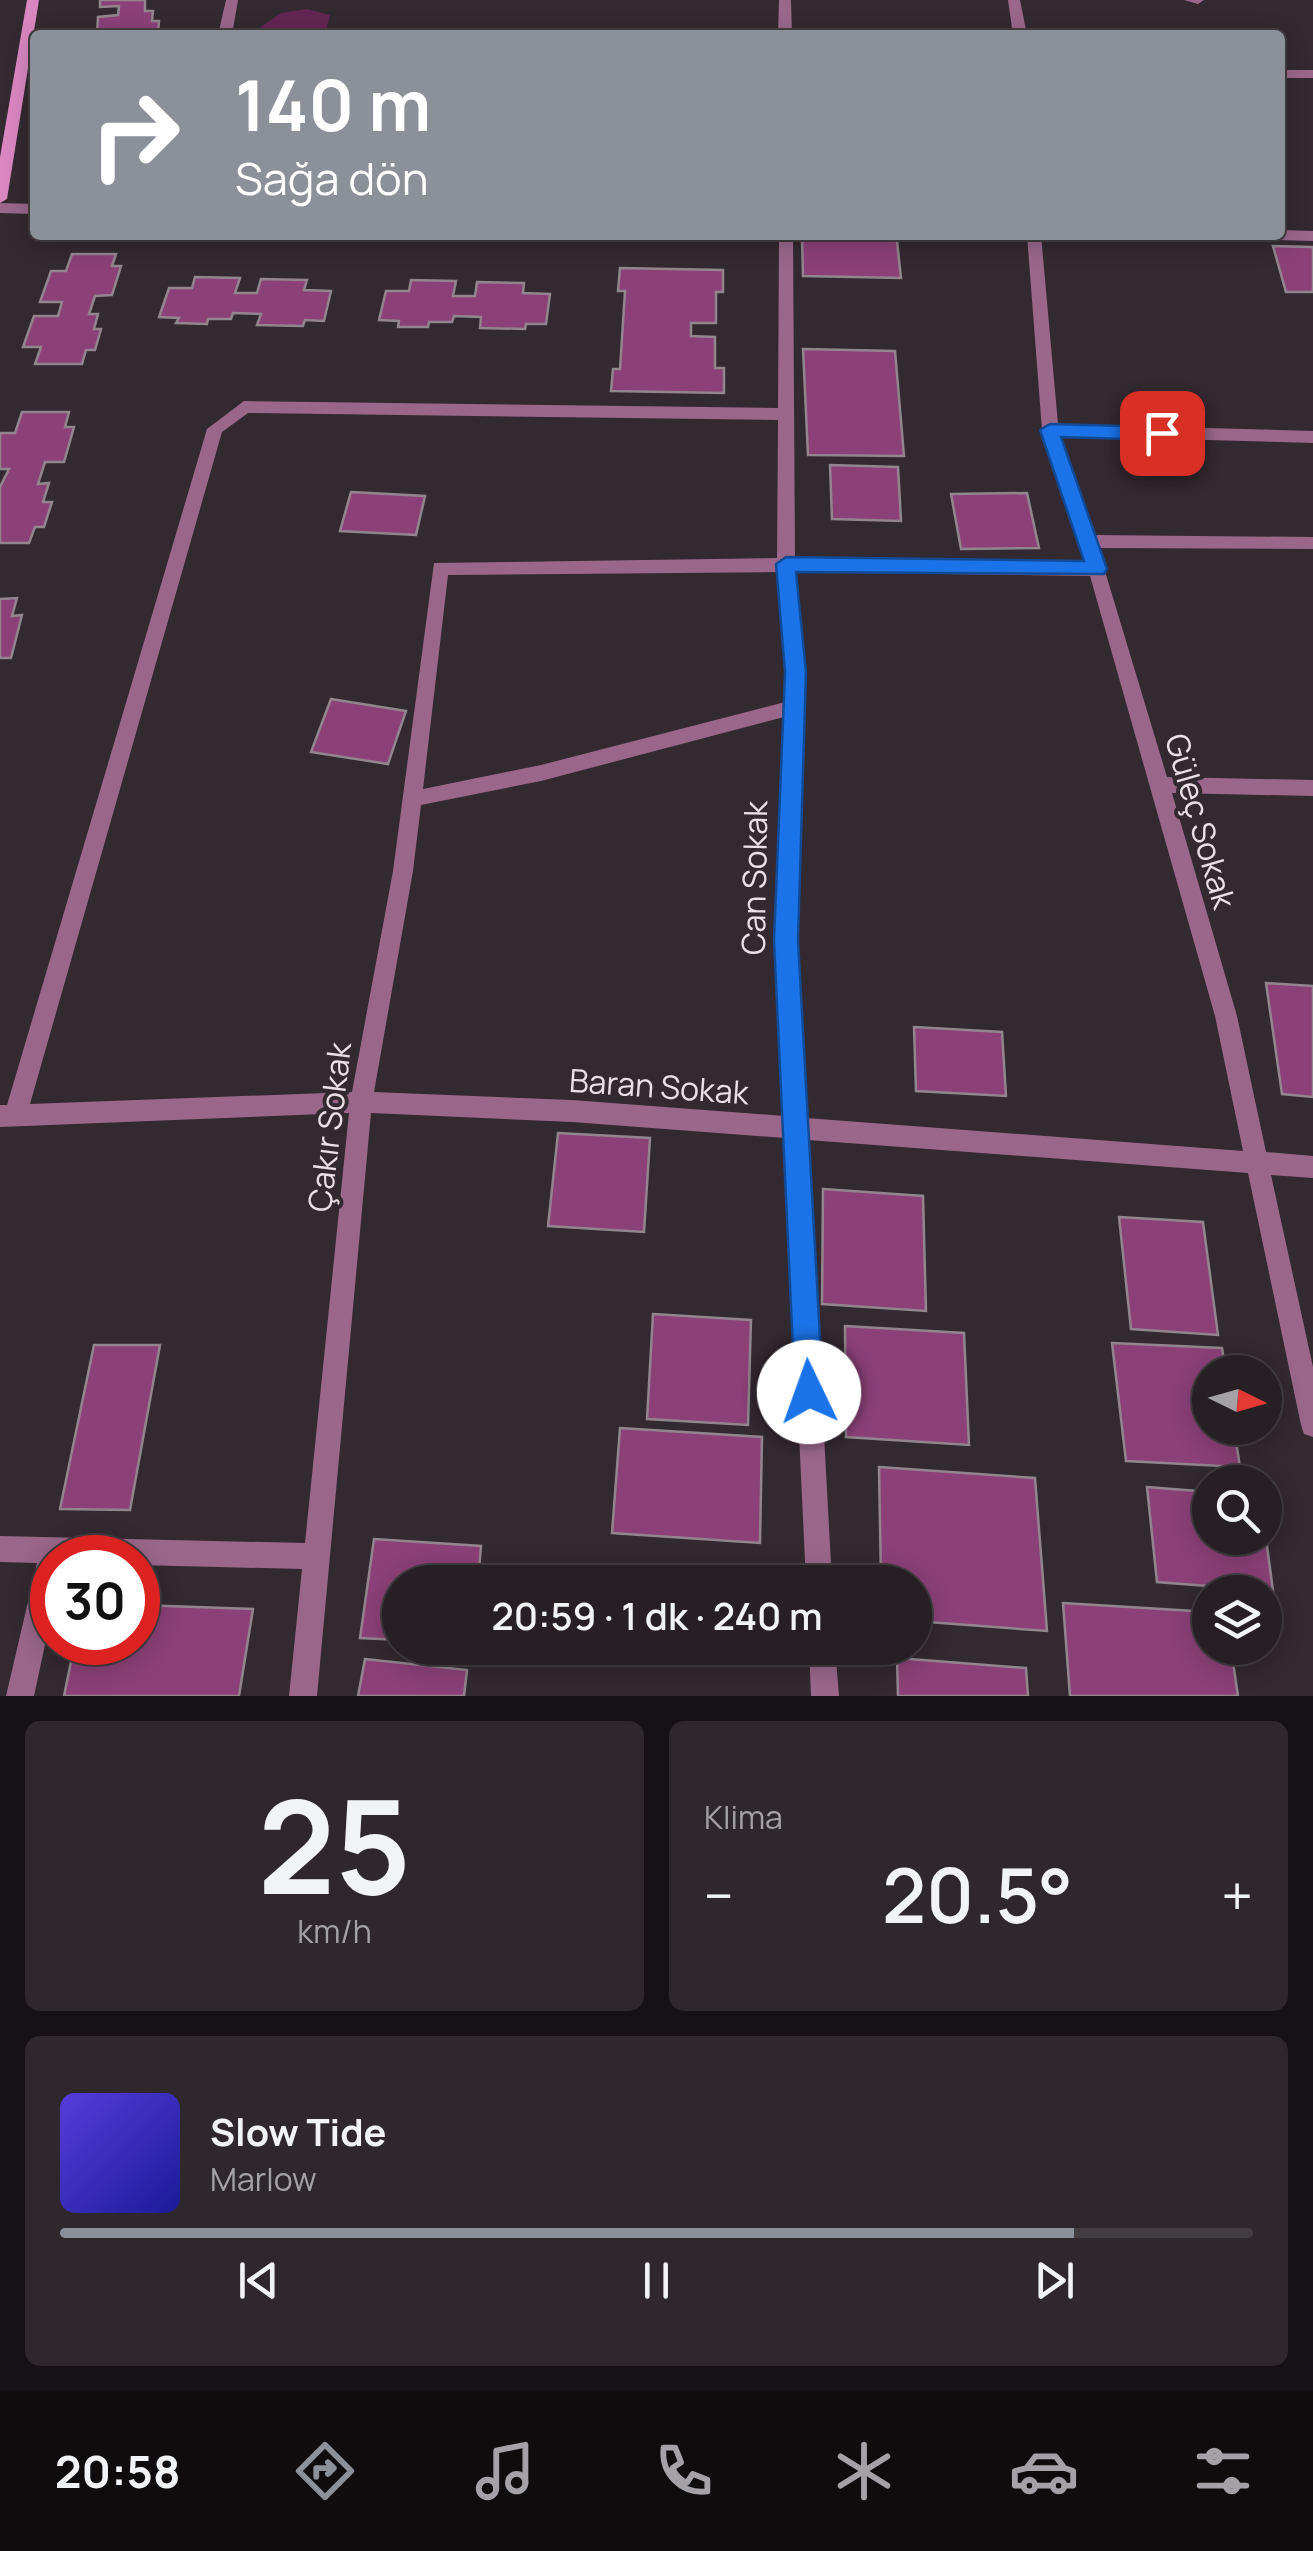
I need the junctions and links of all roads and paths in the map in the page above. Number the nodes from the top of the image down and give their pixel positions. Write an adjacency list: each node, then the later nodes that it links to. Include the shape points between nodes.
1 (33, 0): 12 (main road)
2 (232, 0): 7 (street)
3 (785, 0): 8 (street)
4 (1014, 0): 9 (street)
5 (1190, 0): 6 (street)
6 (1198, 0)
7 (225, 30)
8 (785, 30)
9 (1019, 30)
10 (1285, 74): 11 (street)
11 (1313, 74)
12 (0, 198)
13 (0, 208): 14 (street)
14 (30, 209)
15 (1285, 235): 16 (street)
16 (1313, 236)
17 (786, 240): 19 (street, Can Sokak)
18 (1034, 240): 20 (street, Güleç Sokak)
19 (784, 414): 24 (street, Can Sokak); 31 (street, via 244,407 226,418 214,430)
20 (1050, 430): 21 (street); 22 (street, Güleç Sokak)
21 (1313, 437)
22 (1088, 541): 23 (street); 25 (street, Güleç Sokak)
23 (1313, 543)
24 (786, 564): 25 (street); 26 (street, Can Sokak); 29 (street, Çakır Sokak, via 440,568)
25 (1097, 569): 27 (street, Güleç Sokak)
26 (794, 706): 29 (street); 32 (street, Can Sokak, via 786,940)
27 (1159, 785): 28 (street); 33 (street, Güleç Sokak, via 1226,1016)
28 (1313, 788)
29 (412, 800): 30 (street, Çakır Sokak)
30 (361, 1102): 31 (street, Baran Sokak); 32 (street, Baran Sokak); 39 (street, Çakır Sokak)
31 (8, 1116)
32 (793, 1128): 33 (street, Baran Sokak); 40 (street, Can Sokak)
33 (1256, 1162): 34 (street, Baran Sokak); 35 (street, Güleç Sokak)
34 (1313, 1166)
35 (1313, 1426)
36 (0, 1549): 37 (street)
37 (30, 1550)
38 (160, 1553): 39 (street)
39 (318, 1556): 44 (street, Çakır Sokak)
40 (818, 1565)
41 (30, 1653): 43 (street)
42 (823, 1665): 45 (street)
43 (20, 1696)
44 (303, 1696)
45 (825, 1696)

